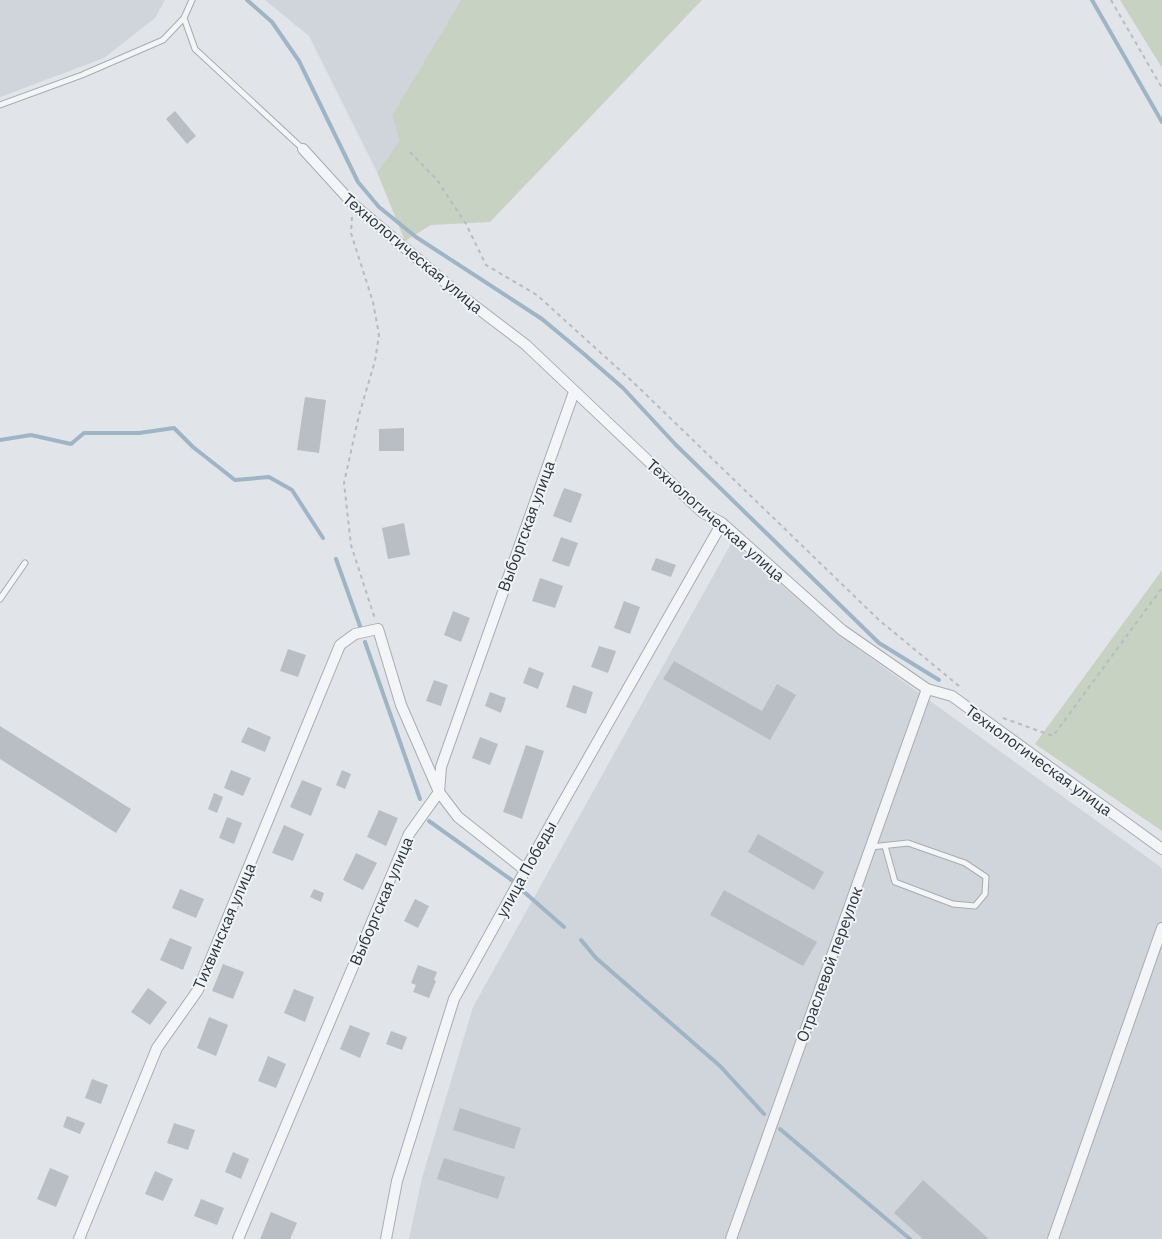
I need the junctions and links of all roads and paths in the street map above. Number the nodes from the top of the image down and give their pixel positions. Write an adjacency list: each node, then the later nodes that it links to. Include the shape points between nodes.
1 (192, 0): 3 (lane)
2 (1111, 0): 4 (path)
3 (184, 18): 5 (lane, via 163,40 82,75); 6 (lane, via 195,50)
4 (1162, 88)
5 (0, 105)
6 (303, 149): 8 (street, Технологическая улица)
7 (410, 152): 15 (path, via 436,180 456,209 486,265 537,295 635,384 879,620)
8 (353, 204): 9 (street, Технологическая улица, via 459,294 526,345); 14 (path, via 351,233 373,302 379,335 344,483 351,545)
9 (574, 392): 10 (street, Технологическая улица, via 702,512); 18 (street, Выборгская улица, via 441,767)
10 (722, 523): 16 (street, Технологическая улица, via 842,630); 22 (street, улица Победы)
11 (25, 563): 13 (lane)
12 (1162, 588): 17 (path, via 1053,736)
13 (0, 599)
14 (378, 629): 18 (street, via 401,705); 24 (street, Тихвинская улица, via 356,634 340,645 198,990 157,1048)
15 (958, 686)
16 (927, 689): 20 (street, Отраслевой переулок); 21 (street, Технологическая улица, via 952,696)
17 (1003, 719)
18 (439, 792): 22 (street, via 458,816); 25 (street, Выборгская улица, via 409,834)
19 (885, 846): 19 (lane, via 895,882 953,904 975,906 985,894 986,877 965,863 908,843); 20 (lane)
20 (870, 848): 27 (street, Отраслевой переулок)
21 (1162, 849)
22 (525, 870): 26 (street, улица Победы, via 454,999 397,1181)
23 (1162, 928): 28 (street)
24 (79, 1239)
25 (238, 1239)
26 (386, 1239)
27 (732, 1239)
28 (1052, 1239)

